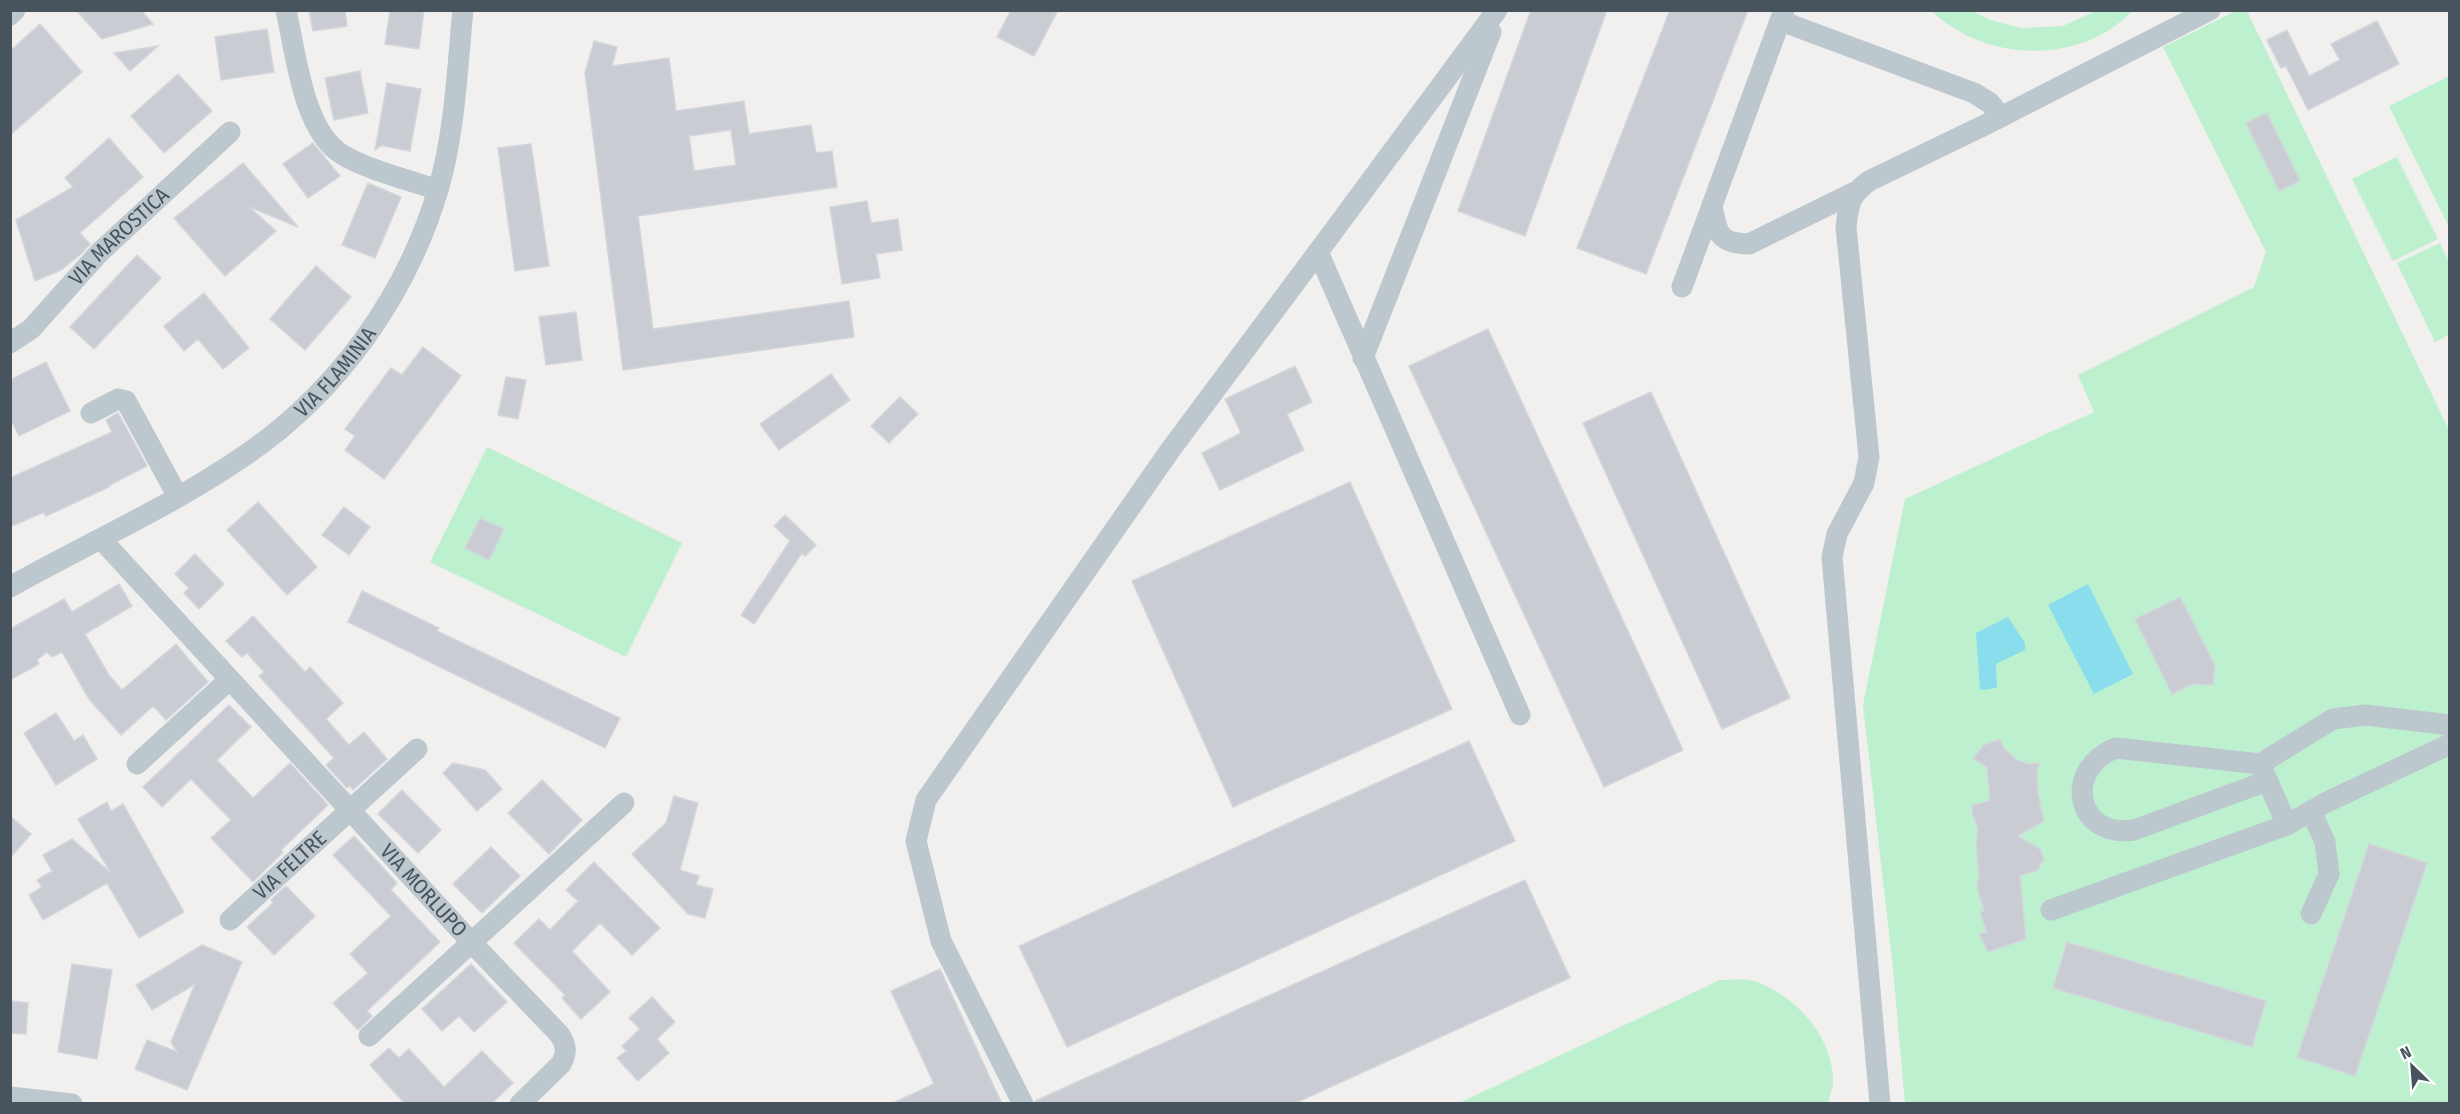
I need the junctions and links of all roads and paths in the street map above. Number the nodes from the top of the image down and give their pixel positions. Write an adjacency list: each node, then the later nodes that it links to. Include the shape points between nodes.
1 (15, 10): 6 (street)
2 (286, 10): 12 (street, via 307,103 325,141 353,160)
3 (463, 10): 12 (street, VIA FLAMINIA, via 448,140)
4 (1498, 10): 8 (street); 10 (street)
5 (2210, 10): 9 (street)
6 (10, 15)
7 (1783, 16): 9 (street, via 1974,93 1990,103); 14 (street)
8 (1428, 105): 10 (street); 15 (street)
9 (2001, 117): 13 (street, via 1869,181)
10 (1454, 125): 18 (street)
11 (230, 132): 17 (street, VIA MAROSTICA, via 99,253 38,322)
12 (438, 190): 20 (street, VIA FLAMINIA, via 402,277 354,354 276,432)
13 (1855, 192): 14 (street, via 1749,244 1732,244 1722,238); 43 (street, via 1846,227 1869,457 1864,483 1837,534 1832,558)
14 (1712, 205): 16 (street)
15 (1318, 252): 18 (street); 42 (street, via 1171,449 926,800 916,841 941,941)
16 (1682, 286)
17 (10, 343)
18 (1363, 358): 24 (street)
19 (91, 413): 20 (street, via 118,399 126,401)
20 (178, 497): 21 (street, VIA FLAMINIA)
21 (101, 539): 22 (street, VIA FLAMINIA); 23 (street, VIA MORLUPO)
22 (10, 586)
23 (229, 680): 28 (street); 31 (street, VIA MORLUPO)
24 (1520, 715)
25 (2450, 725): 29 (street, via 2366,715 2332,719)
26 (2450, 744): 32 (street)
27 (417, 749): 31 (street, VIA FELTRE)
28 (137, 764)
29 (2264, 772): 29 (street, via 2115,748 2104,753 2087,771 2082,783 2082,803 2104,828 2134,830); 33 (street)
30 (624, 803): 37 (street)
31 (349, 811): 36 (street, VIA FELTRE); 37 (street, VIA MORLUPO)
32 (2311, 811): 33 (street); 35 (street, via 2325,842 2328,874)
33 (2287, 825): 34 (street)
34 (2051, 910)
35 (2311, 914)
36 (230, 920)
37 (472, 944): 38 (street); 41 (street, VIA MORLUPO, via 564,1041 565,1057 561,1064)
38 (369, 1035)
39 (10, 1097): 40 (street)
40 (72, 1104)
41 (520, 1104)
42 (1023, 1104)
43 (1880, 1104)

